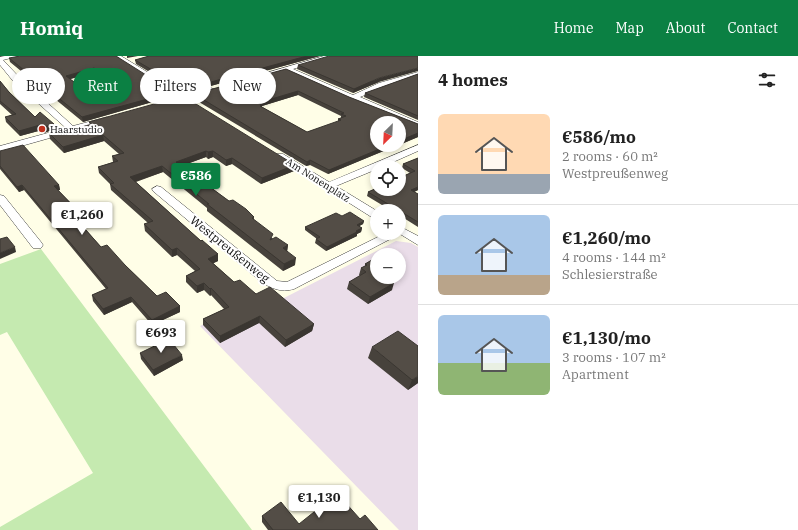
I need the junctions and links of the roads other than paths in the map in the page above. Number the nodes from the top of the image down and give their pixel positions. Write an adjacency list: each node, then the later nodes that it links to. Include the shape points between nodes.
1 (16, 56): 5 (street)
2 (116, 56): 6 (street)
3 (332, 56): 7 (street)
4 (140, 59): 6 (street)
5 (0, 60): 14 (street, via 16,79)
6 (126, 62): 8 (street)
7 (287, 69): 9 (street); 11 (street)
8 (140, 71)
9 (276, 72)
10 (418, 74): 11 (street)
11 (352, 98): 13 (street)
12 (117, 116): 14 (street)
13 (418, 125)
14 (72, 129): 16 (street)
15 (418, 148): 18 (street)
16 (0, 149)
17 (274, 152): 18 (street, Am Nonenplatz)
18 (329, 186): 21 (street, Am Nonenplatz)
19 (157, 190): 23 (street, Westpreußenweg, via 274,285 289,286)
20 (0, 198): 25 (street)
21 (370, 212)
22 (406, 235): 24 (street)
23 (380, 240)
24 (418, 241)
25 (37, 245)

